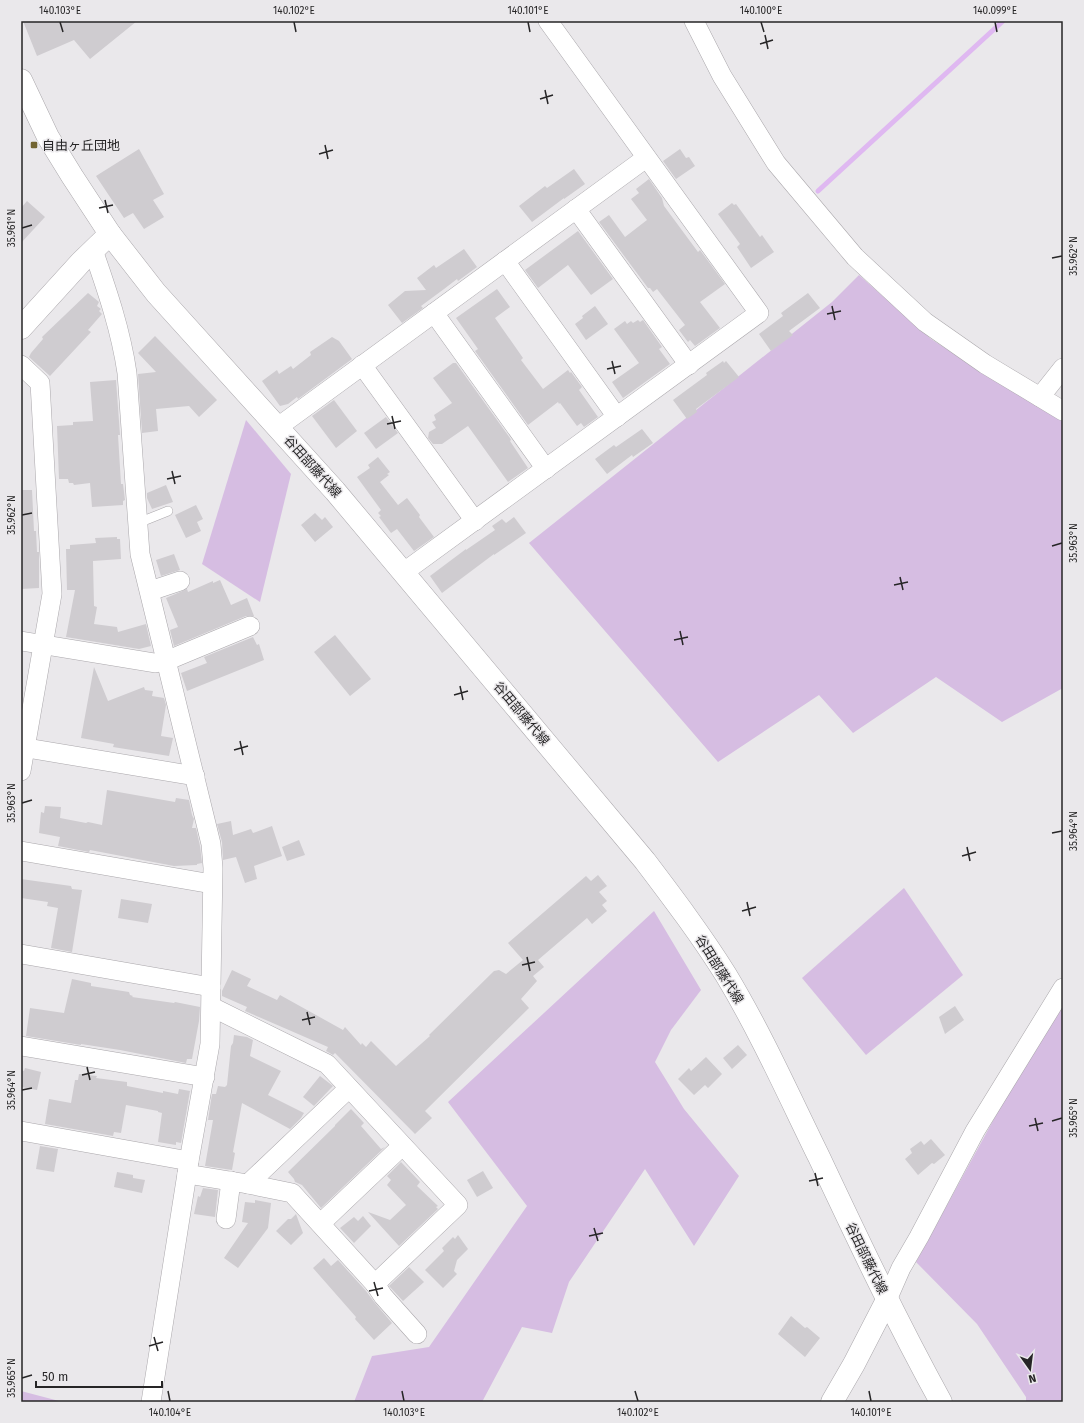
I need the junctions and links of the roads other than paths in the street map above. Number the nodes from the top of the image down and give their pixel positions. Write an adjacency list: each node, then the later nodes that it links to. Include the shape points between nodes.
1 (548, 21): 4 (street)
2 (694, 21): 15 (street, via 722,76 776,163 856,257 925,322 985,364)
3 (21, 80): 6 (main road, 谷田部藤代線, via 48,137)
4 (646, 158): 5 (street); 13 (street, via 759,313)
5 (576, 209): 8 (street); 13 (street)
6 (110, 234): 7 (main road); 18 (main road, 谷田部藤代線, via 156,294)
7 (93, 250): 10 (main road); 22 (street, via 124,350)
8 (505, 261): 9 (street); 17 (street)
9 (434, 313): 12 (street); 19 (street)
10 (21, 328)
11 (21, 365): 28 (street, via 40,383 52,594)
12 (362, 365): 18 (street); 21 (street)
13 (689, 365): 17 (street)
14 (1063, 368): 15 (street)
15 (1040, 397): 16 (street)
16 (1063, 411)
17 (617, 417): 19 (street)
18 (278, 427): 23 (main road, 谷田部藤代線)
19 (546, 469): 21 (street)
20 (168, 511): 22 (lane)
21 (475, 521): 23 (street)
22 (138, 522): 25 (street, via 140,554)
23 (404, 572): 49 (main road, 谷田部藤代線, via 645,861 722,968 775,1067)
24 (180, 581): 25 (street)
25 (150, 591): 29 (street)
26 (250, 626): 29 (street)
27 (21, 641): 28 (street)
28 (43, 644): 29 (street, via 155,664); 30 (street)
29 (166, 661): 32 (street)
30 (23, 747): 31 (street); 32 (street)
31 (21, 771)
32 (195, 776): 34 (street, via 211,844)
33 (21, 851): 34 (street)
34 (212, 884): 36 (street)
35 (21, 954): 36 (street)
36 (211, 987): 38 (street)
37 (1063, 988): 49 (street, via 975,1131 901,1268)
38 (212, 1007): 40 (street); 41 (street, via 327,1064)
39 (21, 1046): 40 (street)
40 (205, 1077): 44 (street)
41 (349, 1088): 43 (street); 45 (street)
42 (21, 1131): 44 (street)
43 (402, 1146): 47 (street); 48 (street, via 458,1205)
44 (188, 1168): 45 (street); 51 (street)
45 (240, 1182): 46 (street); 47 (street, via 292,1193)
46 (226, 1219)
47 (321, 1223): 48 (street)
48 (375, 1284): 50 (street)
49 (887, 1300): 52 (main road); 53 (main road, 谷田部藤代線)
50 (417, 1334)
51 (151, 1402)
52 (832, 1402)
53 (941, 1402)

